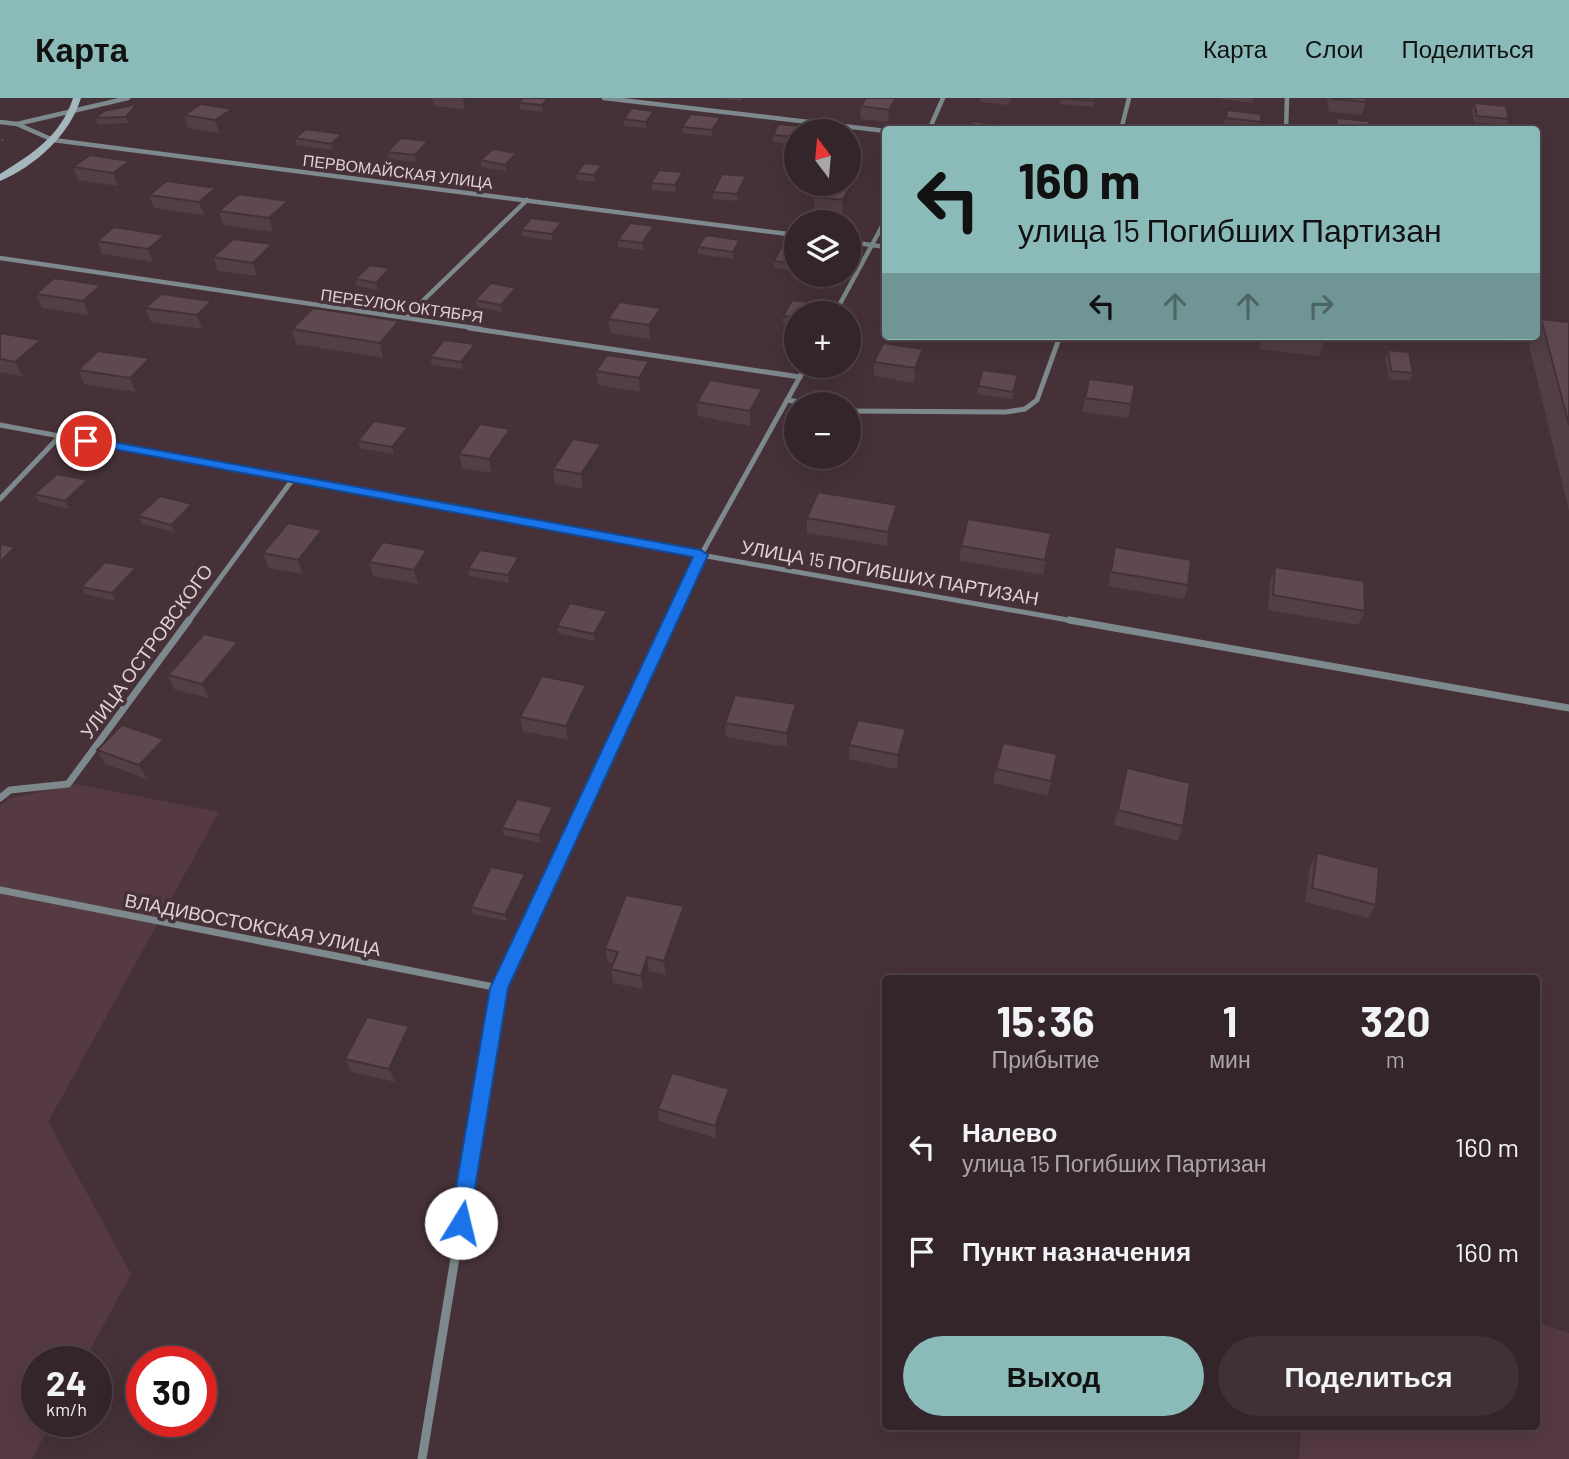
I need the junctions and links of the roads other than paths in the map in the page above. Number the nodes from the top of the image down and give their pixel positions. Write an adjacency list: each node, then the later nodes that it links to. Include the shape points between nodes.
1 (77, 98): 7 (street)
2 (128, 98): 7 (street)
3 (604, 98): 13 (street)
4 (943, 98): 10 (street)
5 (1129, 98): 11 (street)
6 (1287, 98): 12 (street)
7 (74, 111): 9 (street); 14 (street)
8 (0, 122): 9 (street, ПЕРВОМАЙСКАЯ УЛИЦА)
9 (17, 124): 14 (street, ПЕРВОМАЙСКАЯ УЛИЦА)
10 (931, 126)
11 (1122, 126)
12 (1286, 126)
13 (882, 131)
14 (54, 140): 15 (street); 16 (street, ПЕРВОМАЙСКАЯ УЛИЦА)
15 (0, 178)
16 (527, 200): 18 (street, ПЕРВОМАЙСКАЯ УЛИЦА); 24 (street)
17 (882, 227): 20 (street)
18 (784, 233)
19 (861, 244): 20 (street)
20 (873, 245): 21 (street); 23 (street)
21 (882, 246)
22 (0, 258): 24 (street, ПЕРЕУЛОК ОКТЯБРЯ)
23 (842, 301)
24 (405, 318): 26 (street, ПЕРЕУЛОК ОКТЯБРЯ)
25 (1059, 340): 28 (street, via 1037,400 1025,409)
26 (784, 375)
27 (784, 405): 33 (street)
28 (861, 411)
29 (0, 425): 30 (street, УЛИЦА 15 ПОГИБШИХ ПАРТИЗАН)
30 (60, 436): 31 (street, УЛИЦА 15 ПОГИБШИХ ПАРТИЗАН); 32 (street)
31 (293, 479): 33 (street, УЛИЦА 15 ПОГИБШИХ ПАРТИЗАН); 35 (street, УЛИЦА ОСТРОВСКОГО, via 68,784 10,790)
32 (0, 499)
33 (701, 555): 34 (street, УЛИЦА 15 ПОГИБШИХ ПАРТИЗАН); 37 (street)
34 (1569, 708)
35 (0, 798)
36 (0, 890): 37 (street, ВЛАДИВОСТОКСКАЯ УЛИЦА)
37 (499, 988): 38 (street)
38 (422, 1459)

